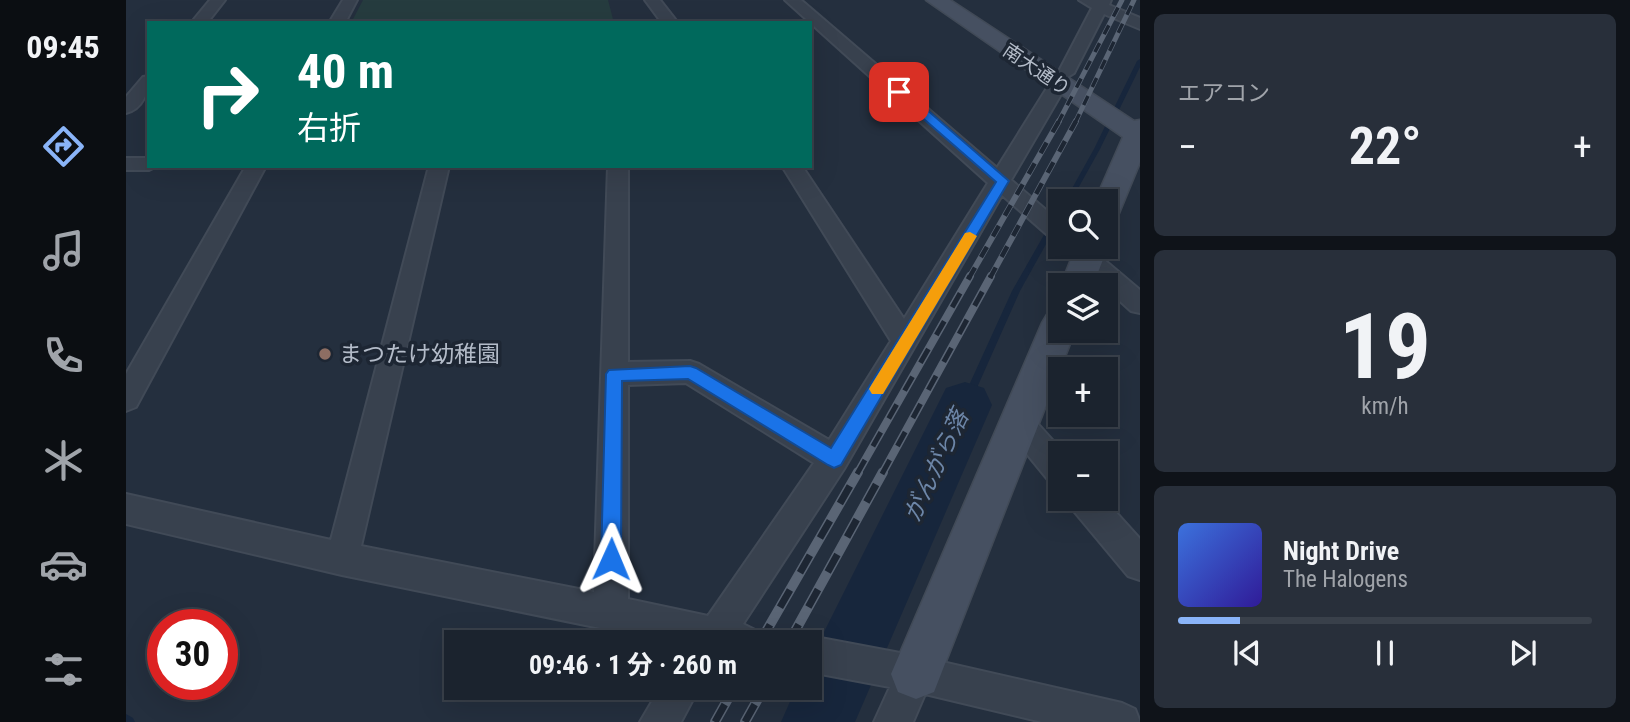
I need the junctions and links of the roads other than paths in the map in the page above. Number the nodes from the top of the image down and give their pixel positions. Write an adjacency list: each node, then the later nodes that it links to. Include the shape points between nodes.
1 (218, 0): 8 (street)
2 (350, 0): 9 (street)
3 (652, 0): 10 (street)
4 (792, 0): 12 (street)
5 (936, 0): 14 (street, 南大通り)
6 (955, 0): 14 (street, 南大通り)
7 (1096, 3): 11 (street); 14 (street)
8 (201, 21)
9 (338, 21)
10 (668, 21)
11 (1140, 24)
12 (836, 38): 13 (street); 24 (street)
13 (812, 43)
14 (1062, 79): 17 (street, 南大通り); 24 (street)
15 (147, 83): 16 (street)
16 (126, 108)
17 (1135, 128): 25 (street)
18 (126, 164): 19 (street)
19 (147, 164)
20 (255, 168): 32 (street)
21 (439, 168): 38 (street)
22 (618, 168): 31 (street)
23 (793, 168): 29 (street)
24 (1003, 181): 26 (street); 29 (street)
25 (1114, 189)
26 (1048, 223)
27 (1082, 259): 28 (street)
28 (1140, 304)
29 (906, 343): 35 (street)
30 (1052, 343): 33 (street)
31 (614, 374): 35 (street, via 690,372); 40 (street)
32 (126, 399)
33 (1019, 423): 34 (street); 44 (street)
34 (1048, 457)
35 (834, 459): 42 (street)
36 (126, 509): 38 (street)
37 (1094, 511): 39 (street)
38 (342, 559): 40 (street)
39 (1140, 564)
40 (611, 612): 41 (street)
41 (683, 630)
42 (729, 630)
43 (822, 656): 44 (street)
44 (916, 674): 47 (street); 48 (street)
45 (673, 700): 46 (street)
46 (659, 722)
47 (893, 722)
48 (1122, 722)

